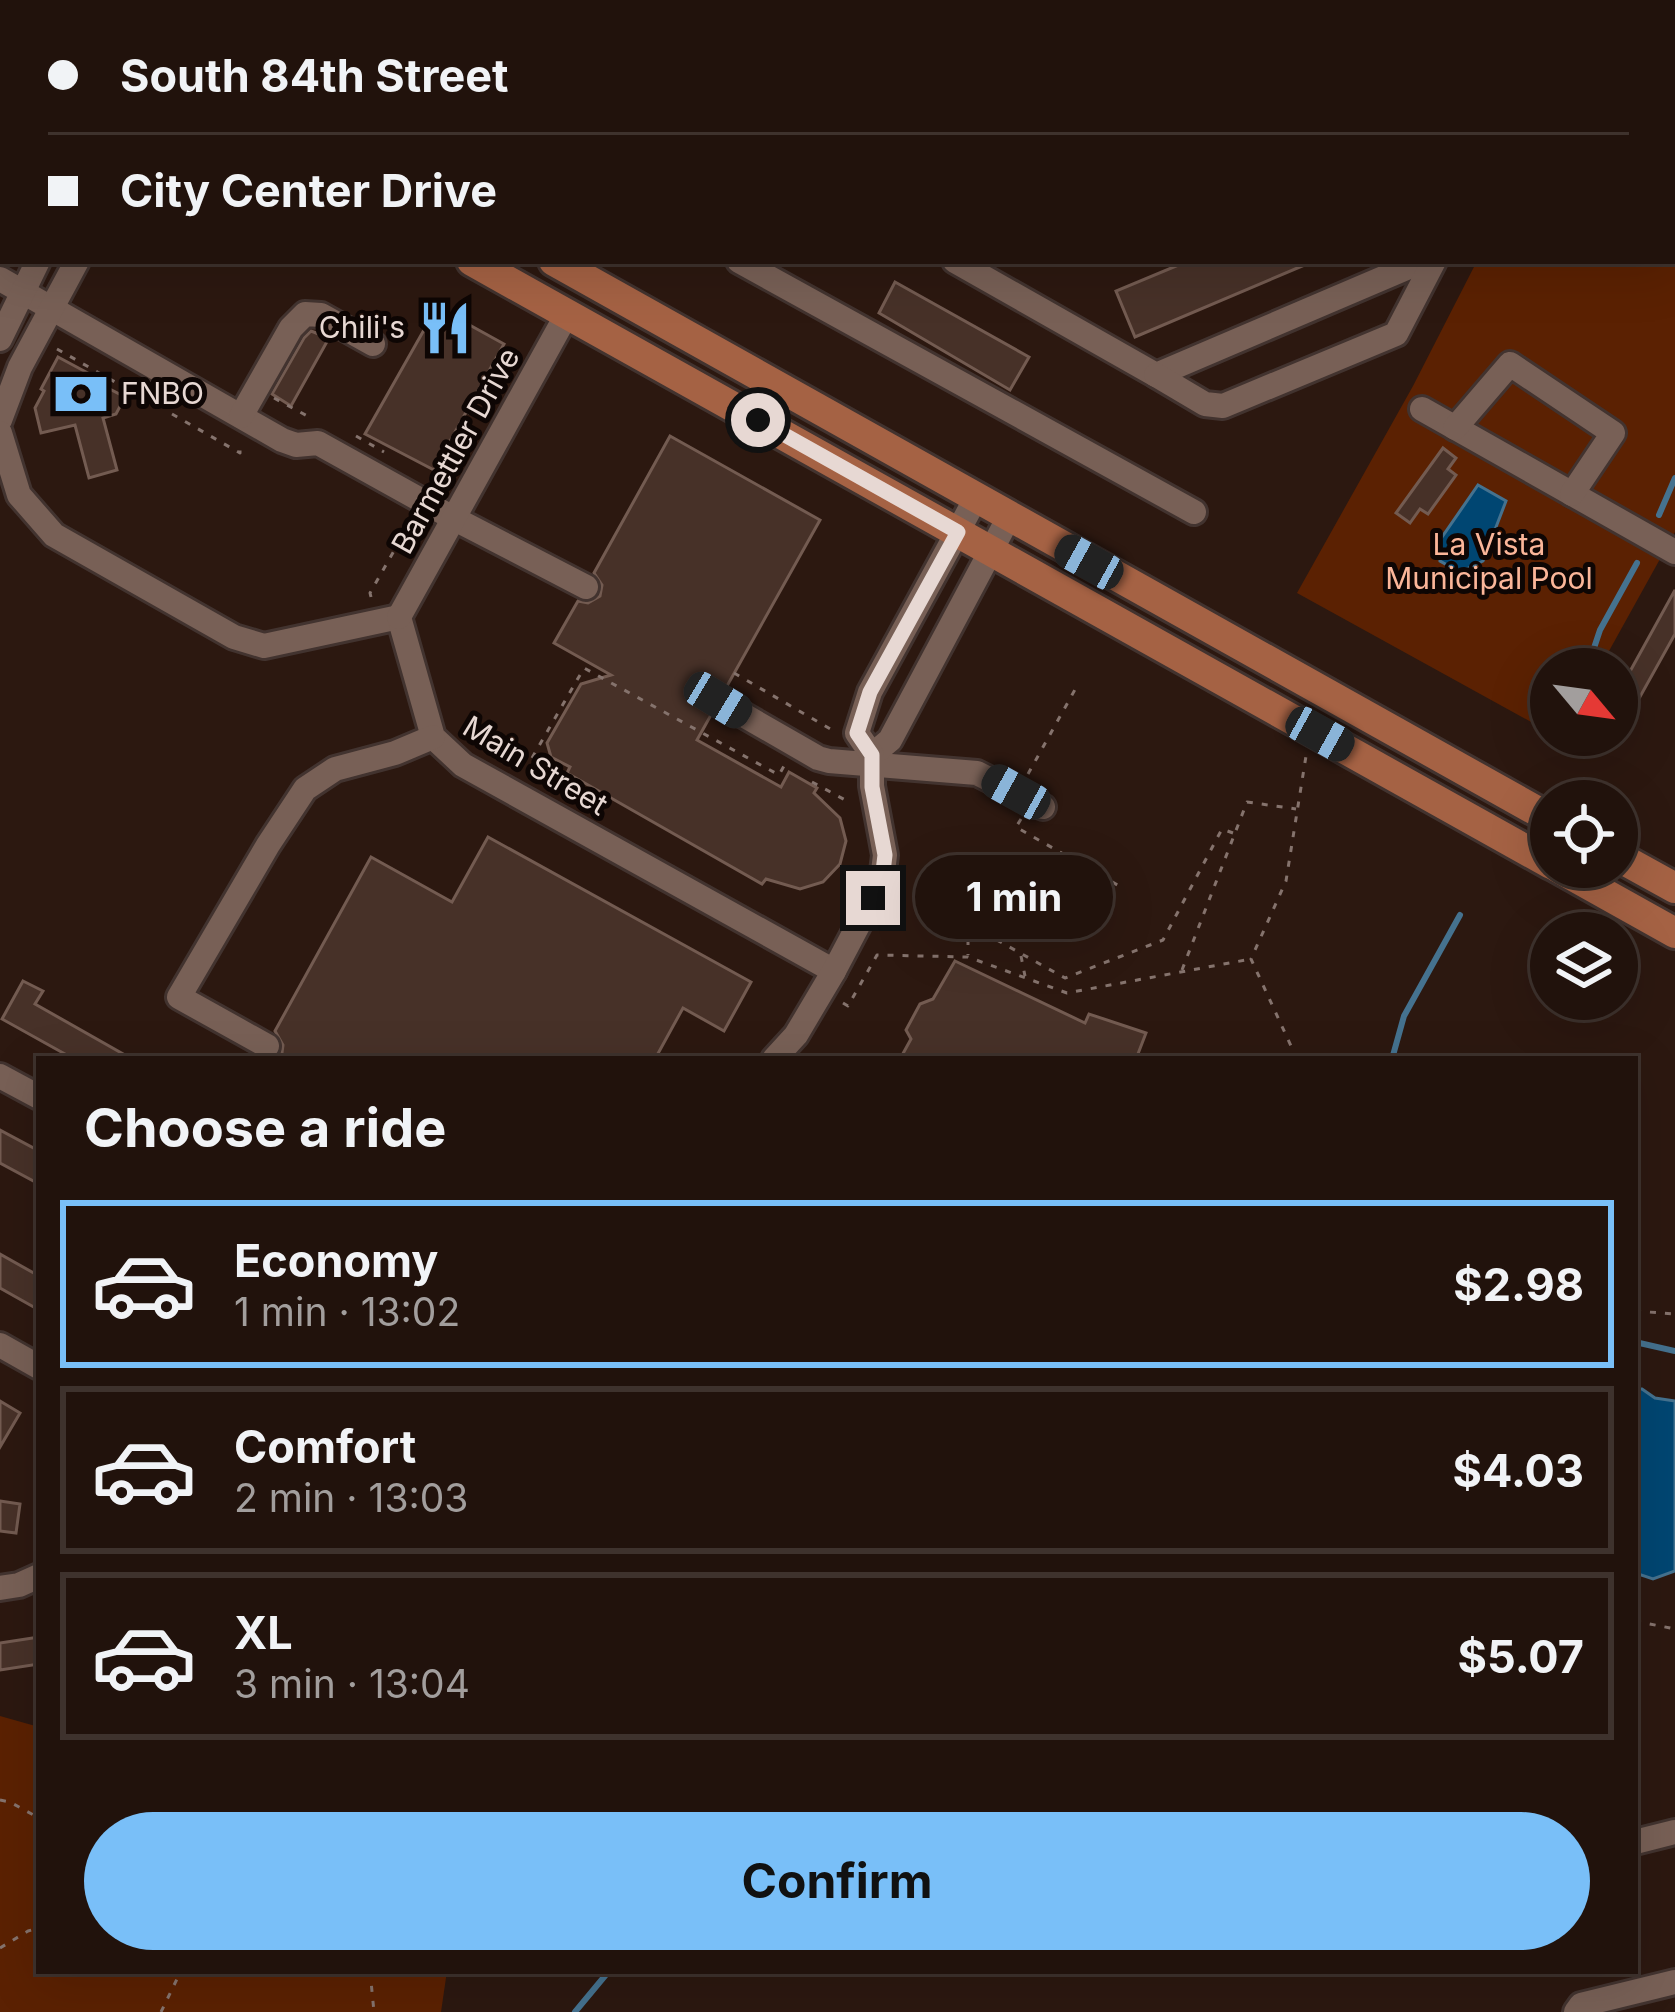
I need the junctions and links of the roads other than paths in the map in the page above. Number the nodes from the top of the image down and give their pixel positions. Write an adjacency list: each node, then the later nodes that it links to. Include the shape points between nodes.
1 (35, 264): 9 (street)
2 (75, 264): 10 (street)
3 (477, 264): 11 (main road)
4 (559, 264): 21 (main road)
5 (744, 264): 22 (street)
6 (960, 264): 14 (street)
7 (1416, 264): 14 (street)
8 (1431, 264): 14 (street, via 1396,334 1223,406)
9 (11, 285): 10 (street); 12 (street)
10 (51, 308): 16 (street); 17 (street)
11 (566, 314): 23 (street, Barmettler Drive); 25 (main road)
12 (0, 339)
13 (373, 344): 17 (street, via 321,314 300,317)
14 (1156, 375)
15 (1422, 410): 18 (street)
16 (0, 420)
17 (241, 423): 23 (street, via 289,443 318,443)
18 (1455, 428): 20 (street); 20 (street, via 1510,364 1613,433)
19 (0, 433): 29 (street, via 19,495 53,535 234,637 264,646)
20 (1572, 494): 27 (street)
21 (976, 499): 24 (main road); 25 (street)
22 (1194, 512)
23 (453, 518): 28 (street); 29 (street, Barmettler Drive)
24 (1010, 518): 26 (street); 33 (main road)
25 (958, 532): 26 (main road); 32 (street, via 870,692 857,733)
26 (992, 550): 32 (street); 35 (main road)
27 (1675, 552)
28 (586, 587)
29 (387, 613): 31 (street, Main Street)
30 (718, 700): 32 (street, via 818,758)
31 (433, 737): 40 (street, Main Street, via 464,765); 41 (street, via 335,769 305,790 179,998)
32 (872, 760): 34 (street, via 977,773); 40 (street, via 885,867)
33 (1530, 807)
34 (1033, 810)
35 (1530, 852)
36 (1638, 868): 38 (main road)
37 (1595, 888): 39 (main road)
38 (1675, 888)
39 (1675, 933)
40 (834, 971): 42 (street)
41 (267, 1046)
42 (777, 1056)
43 (0, 1076): 44 (street)
44 (36, 1095)
45 (0, 1345): 46 (street)
46 (36, 1365)
47 (36, 1577): 48 (street)
48 (0, 1588)
49 (1675, 1832): 50 (street)
50 (1638, 1841)
51 (1675, 1982): 52 (street)
52 (1576, 2012)

